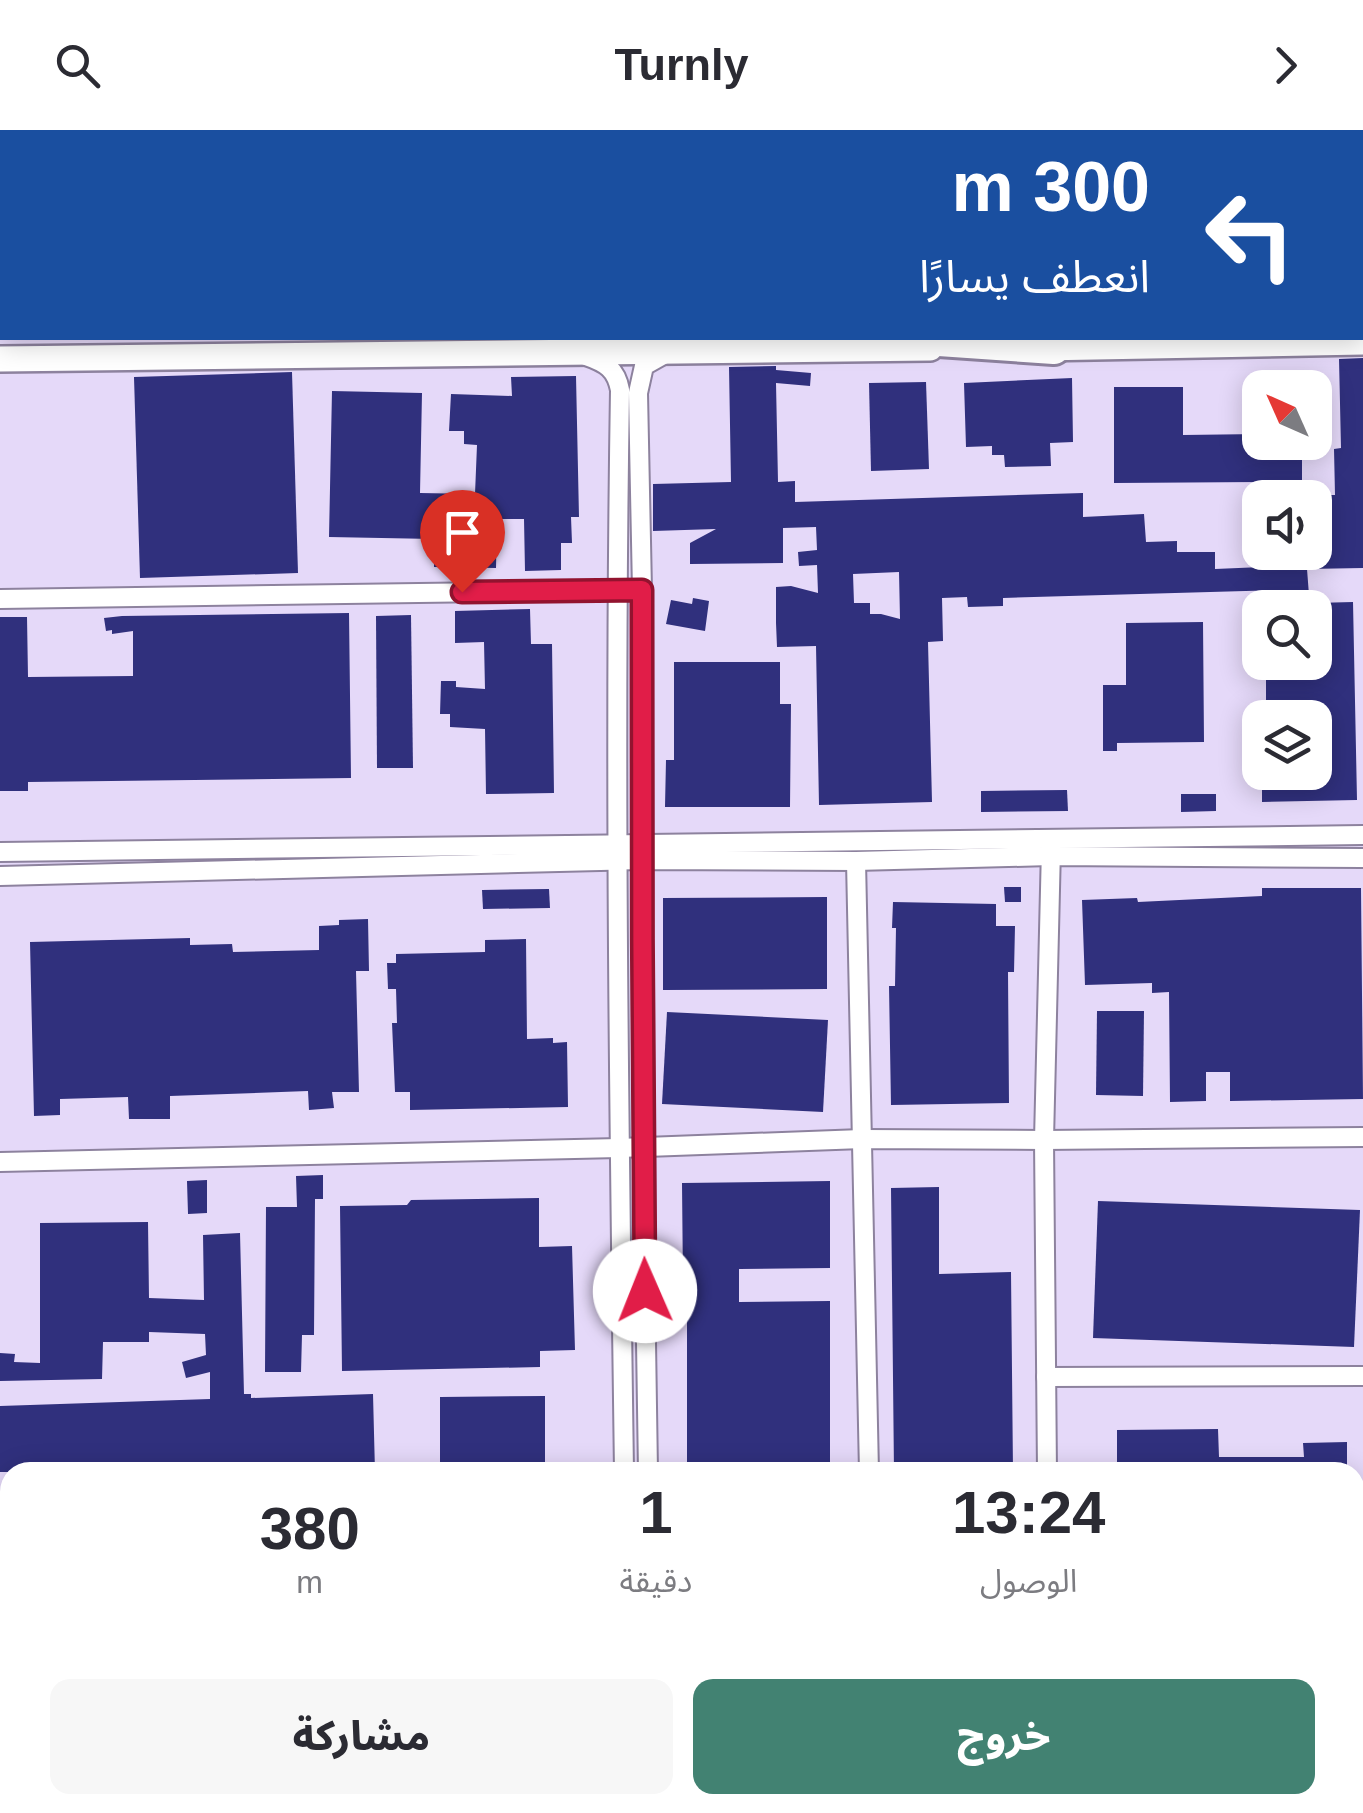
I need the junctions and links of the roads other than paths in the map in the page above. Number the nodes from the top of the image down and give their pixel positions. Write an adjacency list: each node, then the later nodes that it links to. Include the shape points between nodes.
1 (939, 340): 3 (highway)
2 (1363, 342): 3 (main road)
3 (1054, 348): 5 (main road)
4 (571, 351): 5 (main road); 6 (main road); 7 (street, via 603,362 618,378)
5 (670, 352): 8 (street, via 644,366 638,393)
6 (0, 359)
7 (616, 590): 8 (street); 9 (street); 13 (street)
8 (642, 590): 14 (street)
9 (0, 600)
10 (1363, 835): 11 (street)
11 (1051, 847): 14 (street); 15 (street); 16 (street); 22 (street)
12 (0, 852): 13 (street)
13 (618, 852): 14 (street); 17 (street); 19 (street)
14 (642, 852): 16 (street); 18 (street)
15 (1363, 858)
16 (856, 860): 21 (street)
17 (0, 876)
18 (644, 956): 19 (street); 23 (street)
19 (620, 966): 24 (street)
20 (1363, 1137): 22 (street)
21 (862, 1139): 22 (street); 23 (street); 30 (street)
22 (1044, 1140): 26 (street)
23 (643, 1146): 24 (street); 29 (street)
24 (619, 1148): 25 (street); 28 (street)
25 (0, 1162)
26 (1046, 1376): 27 (street); 31 (street)
27 (1363, 1376)
28 (624, 1462)
29 (648, 1462)
30 (869, 1462)
31 (1048, 1462)

